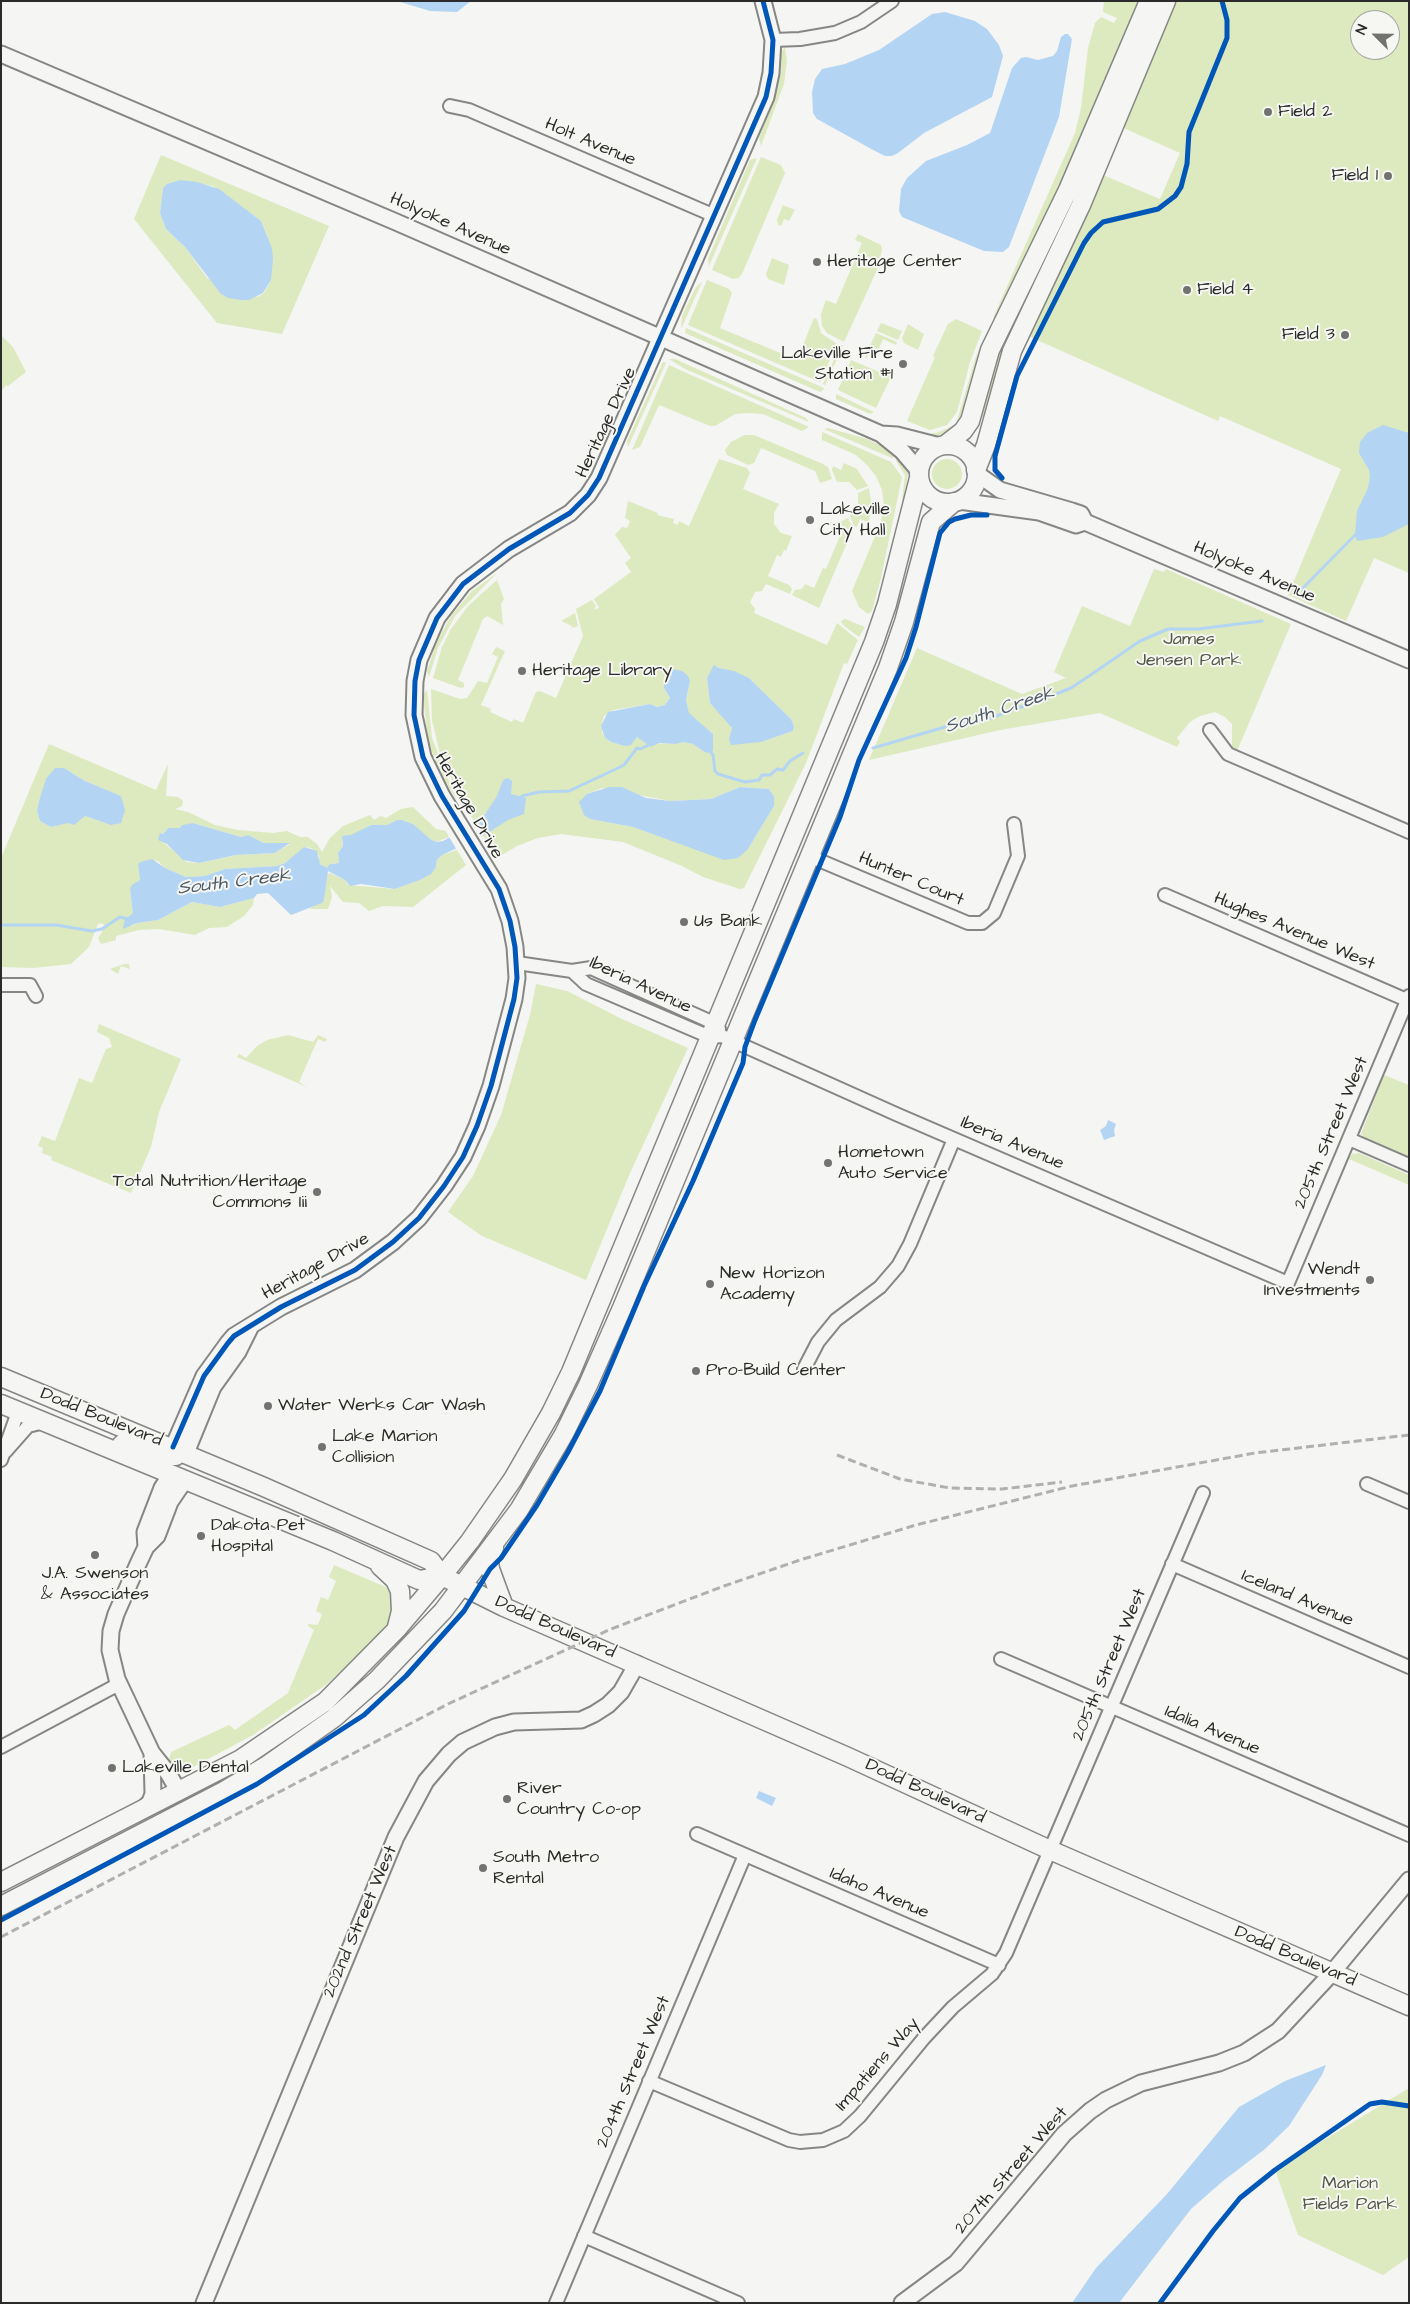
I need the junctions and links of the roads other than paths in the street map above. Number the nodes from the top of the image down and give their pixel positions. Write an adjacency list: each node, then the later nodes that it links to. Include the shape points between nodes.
1 (763, 1): 5 (street, Heritage Drive)
2 (892, 1): 5 (street, via 862,22 835,33)
3 (1149, 1): 11 (main road, via 1068,190 990,350 970,421 963,431)
4 (1166, 1): 12 (main road, via 1082,205 1012,351)
5 (773, 40): 8 (street, Heritage Drive, via 766,98)
6 (1, 54): 9 (street, Holyoke Avenue)
7 (450, 106): 8 (street, Holt Avenue, via 469,110)
8 (716, 216): 9 (street, Heritage Drive)
9 (661, 338): 10 (street, Holyoke Avenue); 22 (street, Heritage Drive, via 604,469 588,495 559,521 509,549 474,575 444,607 426,639 415,682 415,724 426,765 506,906)
10 (882, 434): 11 (street, Holyoke Avenue); 13 (street, Holyoke Avenue, via 902,451)
11 (942, 446): 12 (main road, via 966,451); 13 (main road, via 925,456)
12 (976, 471): 14 (main road, via 974,487); 15 (street, Holyoke Avenue, via 1000,490 1072,510 1081,514)
13 (919, 474): 14 (main road, via 923,489 931,498 942,503); 26 (main road, via 888,604)
14 (957, 502): 15 (street, Holyoke Avenue, via 1039,512 1076,524); 20 (main road, via 931,522 899,638)
15 (1085, 522): 16 (street, Holyoke Avenue)
16 (1409, 660)
17 (1210, 730): 19 (street, via 1228,754)
18 (1014, 824): 20 (street, Hunter Court, via 1018,856 994,913 982,923 968,923)
19 (1409, 832)
20 (808, 856): 26 (main road)
21 (1165, 895): 25 (street, Hughes Avenue West)
22 (517, 963): 26 (street, Iberia Avenue, via 572,971 586,984); 38 (street, Heritage Drive, via 512,1010 488,1098 467,1149 444,1186 419,1218 374,1257 344,1277 281,1307 250,1328)
23 (1, 985): 24 (street)
24 (33, 991)
25 (1408, 999): 28 (street, 205th Street West)
26 (720, 1035): 27 (street, Iberia Avenue); 45 (main road, via 588,1385 549,1460); 48 (main road, via 551,1413 498,1502)
27 (954, 1138): 30 (street, Iberia Avenue); 31 (street, via 898,1266 880,1287 836,1320 818,1342)
28 (1348, 1139): 29 (street); 30 (street, 205th Street West)
29 (1409, 1165)
30 (1288, 1283)
31 (804, 1369)
32 (1, 1377): 33 (main road, Dodd Boulevard)
33 (66, 1402): 35 (main road, via 32,1401); 38 (main road, Dodd Boulevard)
34 (1, 1404): 35 (main road, Dodd Boulevard)
35 (18, 1412): 36 (main road, Dodd Boulevard); 39 (street)
36 (44, 1422): 37 (main road, Dodd Boulevard); 39 (street, via 28,1426)
37 (79, 1437): 38 (main road, via 107,1439 166,1456 178,1457); 40 (main road, Dodd Boulevard)
38 (180, 1450): 42 (main road, Dodd Boulevard)
39 (3, 1456)
40 (178, 1477): 42 (main road, via 188,1472 227,1483); 46 (main road, Dodd Boulevard); 55 (street, via 162,1488 145,1532 146,1547 111,1631 110,1650)
41 (1367, 1484): 44 (street)
42 (264, 1486): 48 (main road, Dodd Boulevard, via 432,1562)
43 (1202, 1493): 47 (street, 205th Street West)
44 (1409, 1502)
45 (496, 1543): 49 (main road); 50 (main road, via 489,1562)
46 (368, 1557): 48 (main road, Dodd Boulevard, via 419,1580); 51 (main road, via 390,1574 398,1586 402,1603)
47 (1172, 1564): 54 (street, Iceland Avenue); 56 (street, 205th Street West)
48 (442, 1576): 49 (main road, Dodd Boulevard); 51 (main road)
49 (463, 1586): 50 (main road, Dodd Boulevard); 61 (main road, via 377,1680 334,1718 266,1766)
50 (504, 1606): 53 (main road, Dodd Boulevard)
51 (397, 1629): 59 (main road, via 325,1702 241,1759)
52 (1001, 1659): 56 (street, Idalia Avenue)
53 (637, 1664): 64 (main road, Dodd Boulevard); 74 (street, 202nd Street West, via 621,1692 594,1714 581,1720 514,1722 494,1727 463,1742 426,1781 396,1837)
54 (1409, 1667)
55 (119, 1684): 57 (street); 58 (street)
56 (1111, 1707): 63 (street, Idalia Avenue); 64 (street, 205th Street West)
57 (1, 1747)
58 (152, 1753): 59 (street); 60 (street, via 153,1794 150,1802)
59 (179, 1792): 60 (main road); 61 (main road, via 177,1807)
60 (139, 1812): 67 (main road)
61 (141, 1833): 68 (main road)
62 (697, 1834): 65 (street, Idaho Avenue)
63 (1409, 1835)
64 (1050, 1850): 69 (street, Impatiens Way); 70 (main road, Dodd Boulevard)
65 (745, 1855): 69 (street, Idaho Avenue); 72 (street, 204th Street West)
66 (1409, 1880): 70 (street, 207th Street West)
67 (1, 1882)
68 (1, 1906)
69 (999, 1965): 72 (street, Impatiens Way, via 938,2022 860,2116 844,2131 823,2140 789,2140)
70 (1331, 1974): 71 (main road, Dodd Boulevard); 77 (street, 207th Street West, via 1289,2020 1256,2046 1219,2062 1141,2083 1106,2100 1084,2116 1051,2149 956,2263)
71 (1409, 2006)
72 (649, 2081): 73 (street, 204th Street West)
73 (584, 2236): 75 (street, 204th Street West); 76 (street)
74 (204, 2303)
75 (556, 2303)
76 (738, 2303)
77 (902, 2303)

